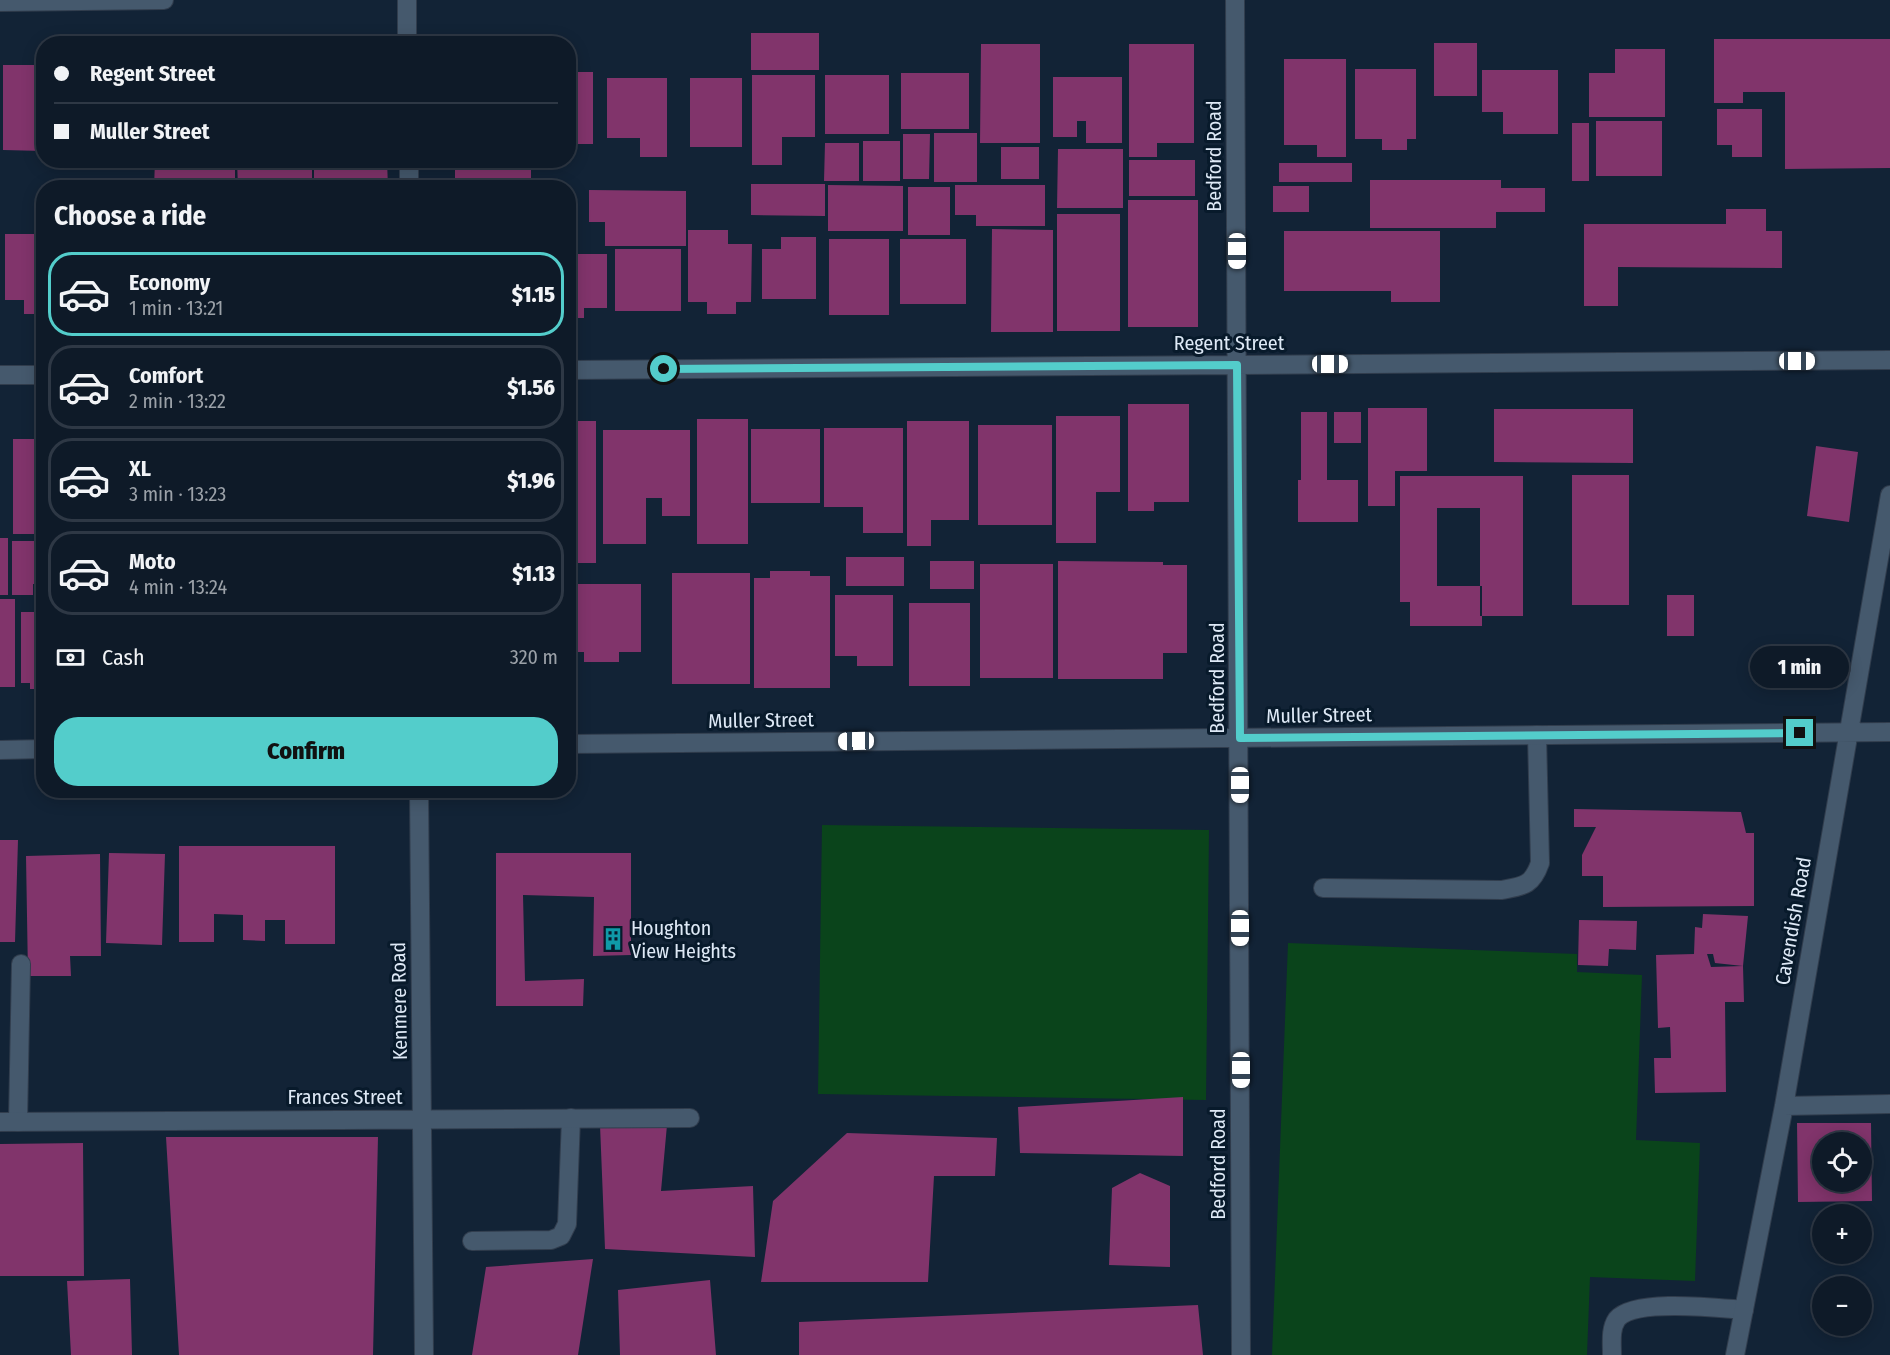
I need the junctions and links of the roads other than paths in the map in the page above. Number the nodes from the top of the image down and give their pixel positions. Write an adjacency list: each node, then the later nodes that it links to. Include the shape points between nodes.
1 (164, 0): 4 (street)
2 (407, 0): 5 (street)
3 (1235, 0): 7 (street, Bedford Road)
4 (0, 2)
5 (407, 36)
6 (1890, 360): 7 (street, Regent Street)
7 (1237, 365): 8 (street, Regent Street); 15 (street, Bedford Road)
8 (576, 370)
9 (0, 375): 10 (street)
10 (36, 375)
11 (1890, 495): 12 (street, Cavendish Road)
12 (1848, 732): 13 (street, Muller Street); 14 (street, Muller Street); 23 (street, Cavendish Road)
13 (1890, 732)
14 (1537, 735): 15 (street, Muller Street); 20 (street, via 1540,863 1535,877 1525,885 1502,890)
15 (1240, 738): 16 (street, Muller Street); 32 (street, Bedford Road)
16 (576, 744)
17 (36, 749): 18 (street)
18 (0, 750)
19 (419, 798): 26 (street, Kenmere Road)
20 (1323, 888)
21 (21, 964): 28 (street)
22 (1890, 1104): 23 (street)
23 (1784, 1106): 30 (street, Cavendish Road)
24 (571, 1118): 25 (street, Frances Street); 26 (street, Frances Street); 29 (street, via 567,1224 561,1236 551,1240)
25 (690, 1118)
26 (423, 1119): 28 (street, Frances Street); 31 (street, Kenmere Road)
27 (0, 1122): 28 (street, Frances Street)
28 (18, 1122)
29 (472, 1242)
30 (1744, 1310): 33 (street, via 1640,1307 1618,1318 1613,1327); 34 (street, Cavendish Road)
31 (424, 1355)
32 (1241, 1355)
33 (1612, 1355)
34 (1735, 1355)

